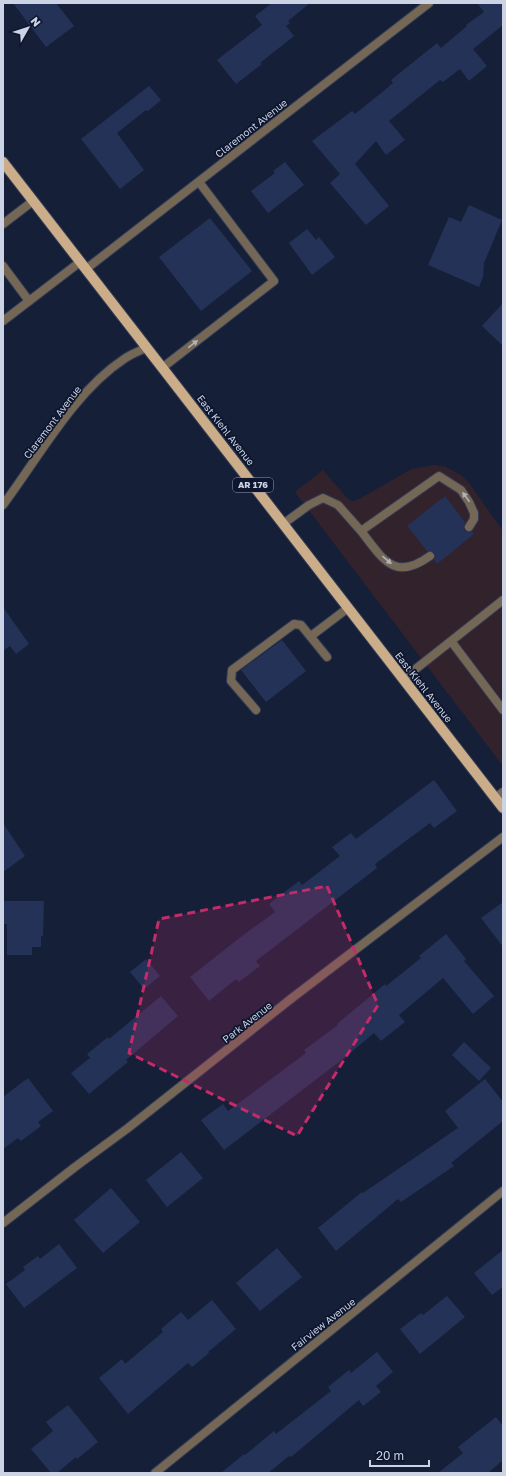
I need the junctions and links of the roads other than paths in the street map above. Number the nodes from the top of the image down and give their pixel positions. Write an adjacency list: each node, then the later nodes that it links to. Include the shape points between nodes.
1 (429, 3): 3 (street, Claremont Avenue)
2 (3, 162): 4 (main road, East Kiehl Avenue / AR 176)
3 (198, 182): 7 (street, Claremont Avenue); 11 (street, one-way to 3, via 274,281)
4 (33, 201): 5 (street); 7 (main road, East Kiehl Avenue / AR 176)
5 (3, 224)
6 (3, 266): 8 (street)
7 (83, 266): 8 (street, Claremont Avenue); 10 (main road, East Kiehl Avenue / AR 176)
8 (30, 301): 9 (street, Claremont Avenue)
9 (3, 321)
10 (146, 348): 11 (main road, East Kiehl Avenue / AR 176); 12 (street, Claremont Avenue, via 124,359 79,400)
11 (162, 368): 13 (main road, East Kiehl Avenue / AR 176)
12 (3, 505)
13 (283, 524): 15 (street, via 308,505 323,498 338,505); 18 (main road, East Kiehl Avenue / AR 176)
14 (469, 526): 15 (street, one-way to 15, via 474,519 470,502 461,490 439,476)
15 (361, 531): 16 (street, one-way to 16, via 380,555 393,566 404,568 420,563)
16 (430, 556)
17 (503, 600): 20 (street)
18 (348, 608): 19 (street); 22 (main road, East Kiehl Avenue / AR 176)
19 (311, 636): 21 (street); 23 (street, via 301,625 294,624 232,670 231,681)
20 (451, 641): 22 (street); 24 (street)
21 (327, 657)
22 (403, 680): 25 (main road, East Kiehl Avenue / AR 176)
23 (256, 710)
24 (503, 710)
25 (499, 795): 26 (main road, East Kiehl Avenue / AR 176)
26 (503, 808)
27 (503, 837): 29 (street, Park Avenue)
28 (503, 1191): 30 (street, Fairview Avenue)
29 (3, 1223)
30 (155, 1473)

